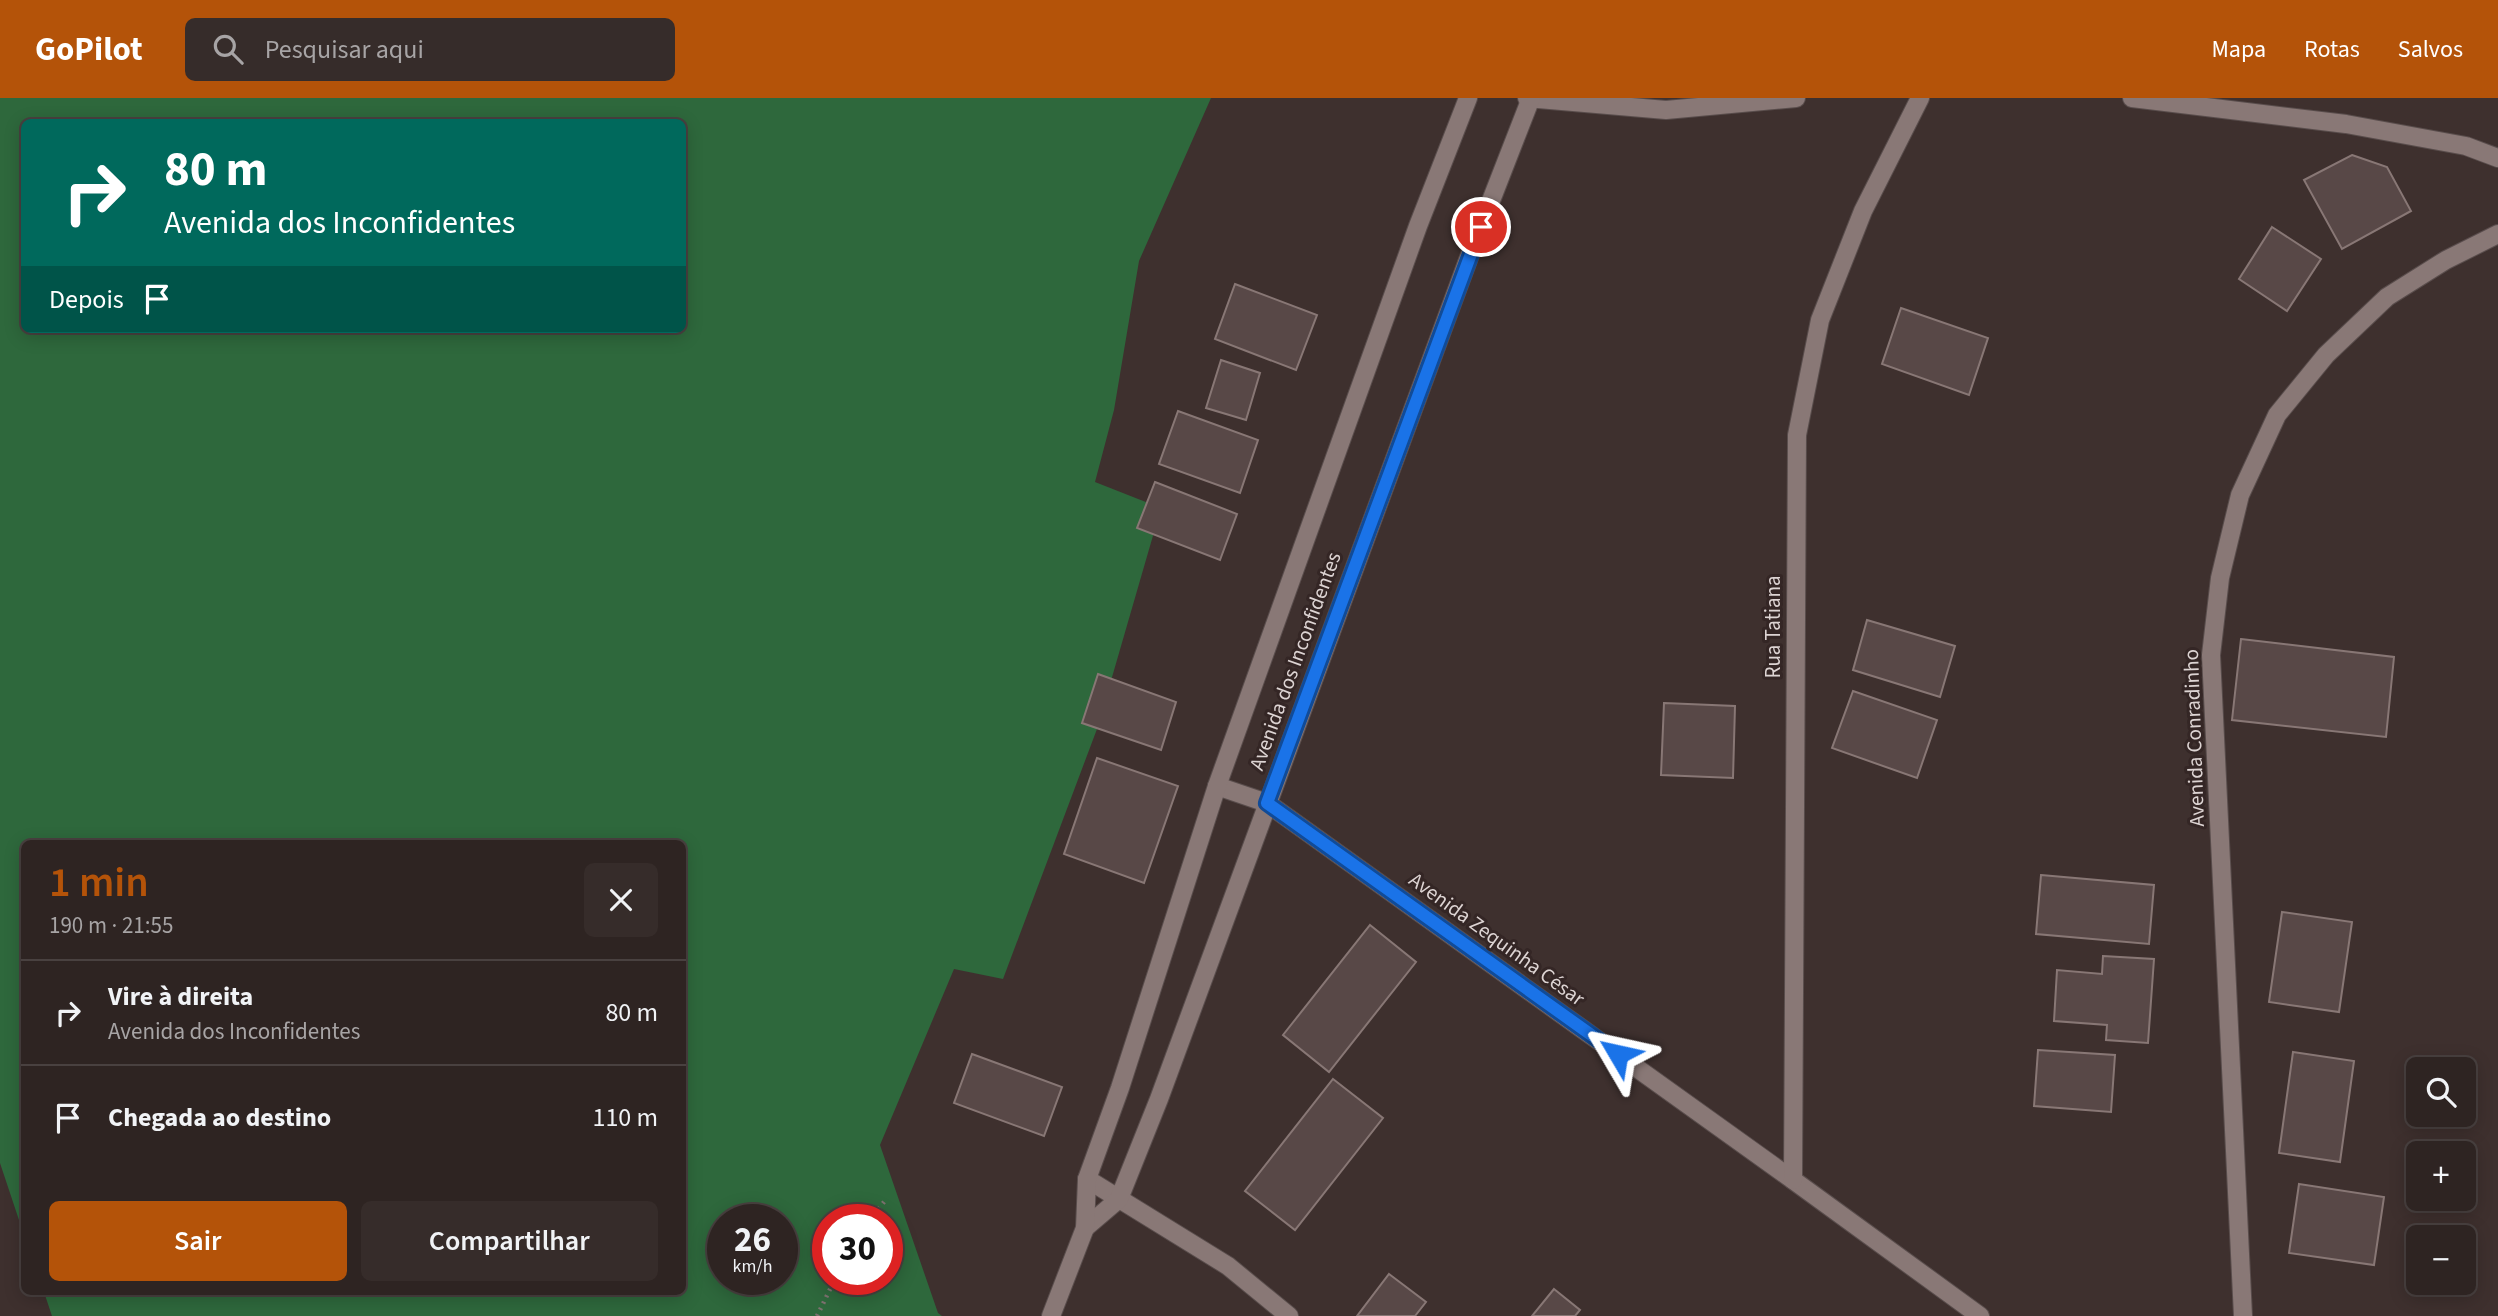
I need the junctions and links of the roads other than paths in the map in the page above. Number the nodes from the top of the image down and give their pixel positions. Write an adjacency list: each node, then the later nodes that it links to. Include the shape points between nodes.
1 (1468, 98): 8 (street, Avenida dos Inconfidentes)
2 (1530, 98): 3 (street, via 1666,110); 9 (street, Avenida dos Inconfidentes)
3 (1796, 98)
4 (1920, 98): 11 (street, Rua Tatiana, via 1863,211 1820,320 1797,435)
5 (2132, 98): 6 (street, via 2346,124 2466,146)
6 (2498, 158)
7 (2498, 234): 17 (street, Avenida Conradinho, via 2387,298 2326,355 2277,415 2239,495 2220,578 2211,656)
8 (1217, 786): 9 (street, Avenida Zequinha César); 10 (street, Avenida dos Inconfidentes)
9 (1267, 803): 11 (street, Avenida Zequinha César); 12 (street, Avenida dos Inconfidentes, via 1159,1100)
10 (1087, 1179): 12 (street); 13 (street, Avenida dos Inconfidentes)
11 (1793, 1180): 16 (street, Avenida Zequinha César)
12 (1118, 1199): 13 (street, Avenida dos Inconfidentes); 15 (street, via 1228,1266)
13 (1084, 1228): 14 (street, Avenida dos Inconfidentes)
14 (1052, 1316)
15 (1289, 1316)
16 (1980, 1316)
17 (2243, 1316)

